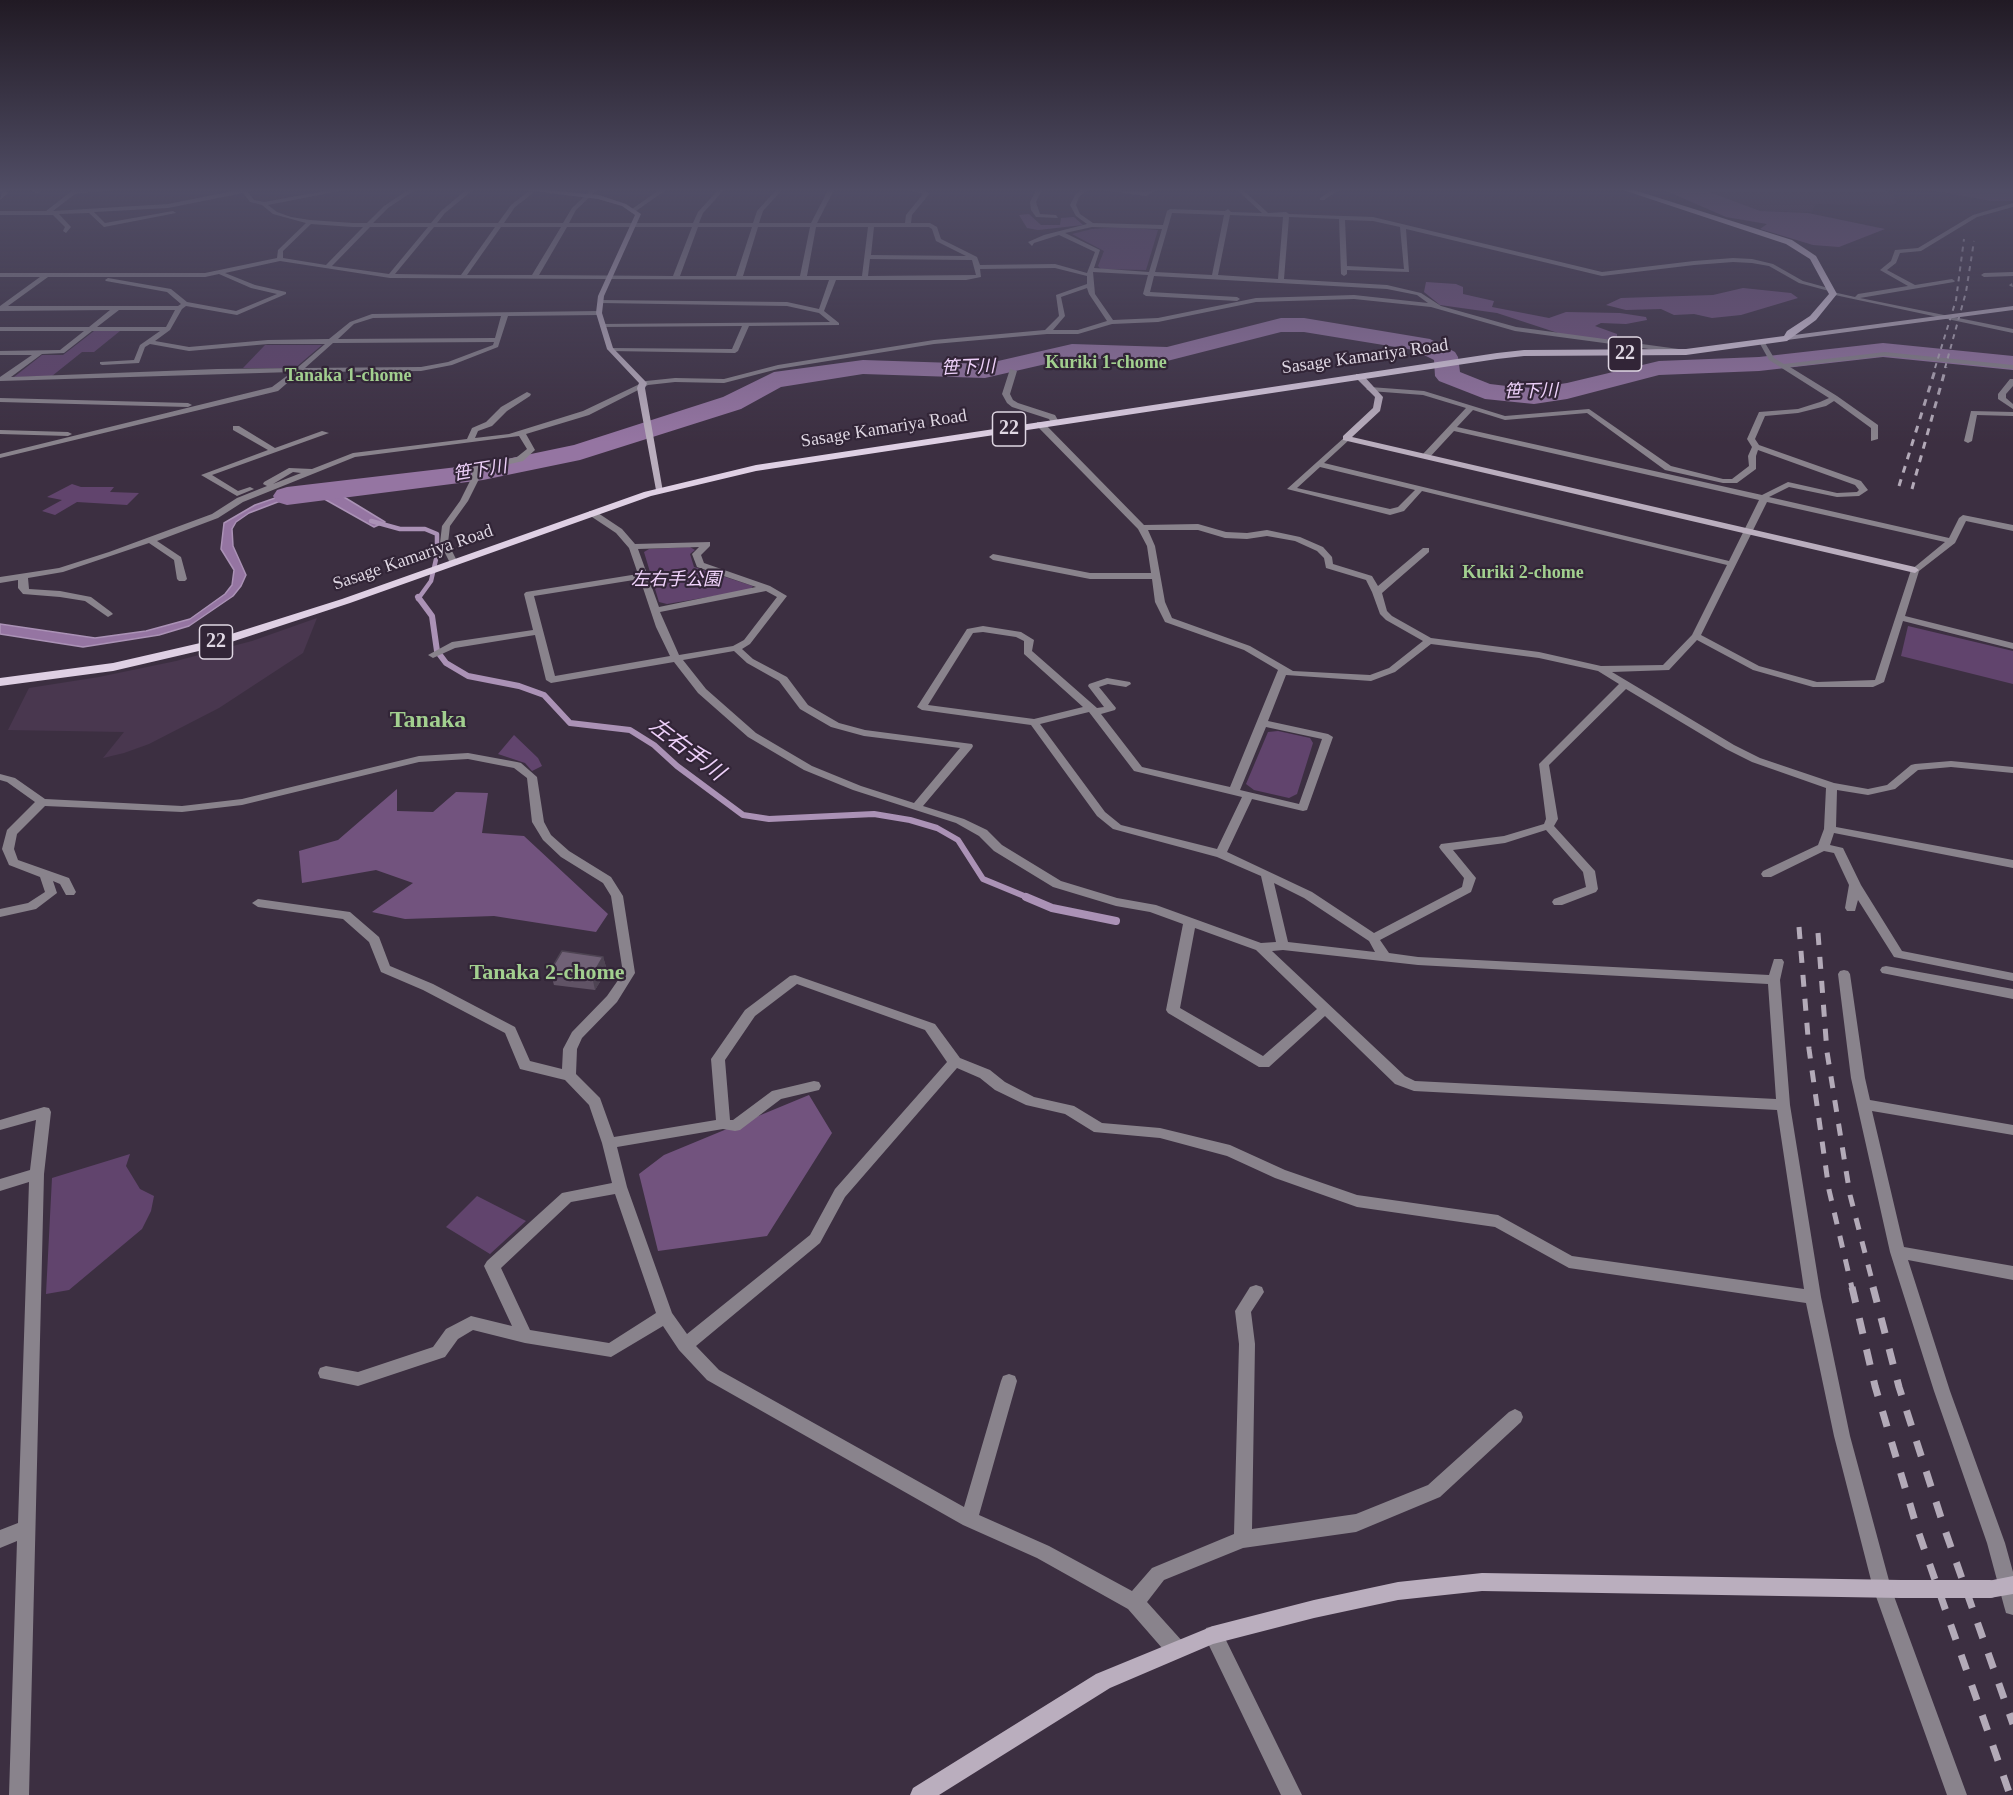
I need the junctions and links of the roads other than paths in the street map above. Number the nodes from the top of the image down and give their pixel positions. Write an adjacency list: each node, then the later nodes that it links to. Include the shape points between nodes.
1 (1090, 273): 37 (street)
2 (0, 274): 21 (street)
3 (173, 274): 22 (street)
4 (223, 274): 43 (street, via 253,287 284,293 237,313)
5 (374, 274): 24 (street)
6 (465, 274): 27 (street)
7 (677, 274): 28 (street)
8 (740, 274): 29 (street)
9 (804, 274): 31 (street)
10 (865, 274): 33 (street)
11 (979, 274): 33 (street, via 975,277)
12 (1138, 274): 13 (street)
13 (1152, 274): 30 (street); 41 (street, via 1146,294)
14 (1216, 274): 30 (street)
15 (1282, 274): 34 (street)
16 (1344, 274): 36 (street)
17 (1787, 274): 39 (street)
18 (1821, 274): 39 (main road)
19 (1890, 274): 38 (street)
20 (2013, 274): 23 (street)
21 (47, 275): 22 (street); 45 (street)
22 (96, 275): 43 (street, via 122,284 169,290)
23 (1984, 275)
24 (390, 276): 27 (street)
25 (535, 276): 26 (street); 27 (street)
26 (611, 276): 28 (street); 42 (street)
27 (463, 277)
28 (676, 277): 29 (street)
29 (739, 277): 31 (street)
30 (1215, 277): 34 (street)
31 (803, 278): 32 (street)
32 (832, 278): 33 (street); 48 (street)
33 (864, 278)
34 (1281, 281): 36 (street)
35 (1952, 281): 38 (street)
36 (1344, 284): 44 (street, via 1407,290 1425,296)
37 (1090, 285): 52 (street); 59 (street, via 1058,296 1062,316)
38 (1916, 288): 40 (street)
39 (1831, 292): 40 (street); 60 (main road, 22, via 1813,318)
40 (1848, 297): 51 (street)
41 (1257, 300): 44 (street, via 1354,297); 52 (street, via 1158,320)
42 (601, 301): 48 (street, via 787,304); 49 (street)
43 (182, 306): 46 (street); 57 (street)
44 (1439, 307): 66 (street, via 1515,329)
45 (1, 308): 46 (street)
46 (117, 308): 56 (street)
47 (2013, 308): 51 (street, Sasage Kamariya Road)
48 (821, 311): 54 (street, via 837,324)
49 (600, 313): 50 (street); 53 (street)
50 (505, 314): 61 (street); 62 (street, via 372,316 352,323)
51 (1946, 318): 58 (street); 60 (street, Sasage Kamariya Road)
52 (1111, 322): 59 (street, via 1078,332)
53 (602, 325): 54 (street); 65 (street)
54 (746, 326): 65 (street, via 735,351)
55 (0, 329): 56 (street)
56 (91, 329): 57 (street); 68 (street, via 62,352)
57 (168, 329): 63 (street)
58 (2013, 331)
59 (1047, 332): 77 (street, via 934,342 778,367 724,381 675,380)
60 (1787, 338): 64 (main road, Sasage Kamariya Road / 22)
61 (498, 340): 62 (street); 72 (street, via 496,346 435,367)
62 (331, 341): 63 (street, via 234,343 189,349); 72 (street)
63 (152, 342): 69 (street, via 142,346 137,362)
64 (1762, 342): 66 (main road, Sasage Kamariya Road / 22); 70 (street, via 1772,359)
65 (610, 349): 77 (street, via 644,383)
66 (1686, 352): 74 (main road, Sasage Kamariya Road / 22, via 1524,353)
67 (0, 353): 68 (street)
68 (39, 353): 75 (street)
69 (102, 363)
70 (1784, 366): 71 (street, via 1885,354); 81 (street)
71 (2013, 367)
72 (298, 371): 75 (street); 84 (street, via 274,389)
73 (1013, 371): 88 (street, via 1006,394 1010,401 1052,417)
74 (1359, 376): 78 (street); 88 (main road, Sasage Kamariya Road / 22)
75 (2, 381)
76 (2013, 381): 85 (street, via 2001,394)
77 (641, 388): 93 (street, via 586,413); 108 (street)
78 (1370, 389): 86 (street, via 1424,393); 96 (street, via 1378,397 1377,409)
79 (527, 394): 98 (street, via 489,424 475,430)
80 (2013, 394): 82 (street)
81 (1834, 398): 97 (street, via 1875,427); 100 (street, via 1798,411 1762,414 1751,439)
82 (2013, 399)
83 (0, 400): 84 (street)
84 (207, 405): 95 (street)
85 (2013, 407)
86 (1471, 408): 91 (street); 100 (street, via 1504,418 1589,411 1668,468 1723,481 1734,481 1753,467)
87 (2013, 414): 99 (street, via 1974,413)
88 (1055, 422): 89 (main road, Sasage Kamariya Road / 22)
89 (1040, 424): 108 (main road, Sasage Kamariya Road / 22, via 765,466); 111 (street)
90 (236, 428): 101 (street)
91 (1452, 428): 104 (street); 109 (street)
92 (0, 432): 95 (street)
93 (521, 432): 98 (street); 119 (street, via 531,450 519,459 475,475 464,501 446,526 444,543)
94 (325, 433): 101 (street)
95 (84, 434): 103 (street)
96 (1346, 438): 104 (street); 105 (street)
97 (1874, 439)
98 (470, 440): 106 (street, via 353,456)
99 (1968, 441)
100 (1755, 448): 102 (street); 109 (street, via 1858,483 1864,490 1838,495 1788,484)
101 (275, 451): 106 (street, via 205,475 237,494 270,483 292,470)
102 (1765, 455)
103 (0, 456)
104 (1426, 456): 113 (street)
105 (1318, 464): 107 (street); 107 (street, via 1292,489 1390,512 1401,509)
106 (319, 471): 114 (street, via 240,500 215,516)
107 (1421, 488): 120 (street)
108 (660, 490): 110 (main road, Sasage Kamariya Road / 22)
109 (1764, 499): 113 (street); 115 (street)
110 (592, 513): 116 (street); 119 (main road, Sasage Kamariya Road / 22)
111 (1142, 528): 123 (street, via 1151,546); 128 (street, via 1189,527 1225,535 1267,533 1297,539 1320,549 1328,557 1329,566 1369,579)
112 (2013, 528): 115 (street, via 1963,518)
113 (1749, 531): 120 (street); 121 (street)
114 (150, 540): 124 (street); 125 (street, via 178,559)
115 (1952, 541): 121 (street)
116 (633, 547): 122 (street); 127 (street, via 707,544 696,554 700,564)
117 (1426, 550): 128 (street)
118 (993, 557): 123 (street, via 1090,576)
119 (452, 563): 141 (main road, Sasage Kamariya Road / 22, via 212,644 113,667)
120 (1732, 564): 133 (street)
121 (1915, 570): 131 (street)
122 (642, 576): 129 (street); 132 (street, via 529,594)
123 (1155, 576): 140 (street, via 1168,620 1247,648)
124 (23, 578): 126 (street); 130 (street, via 26,592 88,600)
125 (182, 579)
126 (0, 580)
127 (767, 588): 129 (street); 136 (street, via 782,596 747,642)
128 (1377, 592): 134 (street, via 1389,618)
129 (656, 610): 138 (street)
130 (108, 614)
131 (1902, 618): 135 (street); 144 (street, via 1880,682)
132 (538, 632): 137 (street, via 448,647); 138 (street, via 551,680)
133 (1696, 636): 139 (street, via 1666,668); 144 (street, via 1755,668)
134 (1429, 641): 139 (street, via 1539,655); 140 (street, via 1392,670 1371,678 1312,677)
135 (2013, 646)
136 (736, 648): 138 (street); 155 (street, via 750,661 783,679 804,707 835,725 864,733 968,746)
137 (433, 655)
138 (676, 658): 155 (street, via 702,692 752,735 808,768)
139 (1601, 669): 143 (street)
140 (1283, 670): 148 (street)
141 (0, 682)
142 (1126, 684): 146 (street, via 1107,681 1093,686 1111,708)
143 (1625, 684): 151 (street, via 1739,751); 156 (street, via 1544,764 1552,819)
144 (1817, 685): 145 (street)
145 (1838, 693)
146 (1093, 710): 147 (street); 147 (street, via 1027,652 1029,640 1018,634 983,629 970,631 922,707); 152 (street, via 1138,769)
147 (1034, 722): 159 (street, via 1101,814 1117,827)
148 (1262, 723): 152 (street); 153 (street, via 1328,737 1303,808)
149 (2013, 770): 151 (street, via 1951,764 1915,767 1891,787 1868,792)
150 (0, 777): 154 (street)
151 (1832, 786): 157 (street)
152 (1234, 790): 153 (street)
153 (1248, 795): 159 (street)
154 (42, 802): 163 (street, via 11,833 8,849 13,862); 183 (street, via 182,809 242,802 419,759 468,756 517,765 532,777 538,822 547,837 565,854 607,880 617,896 629,973 612,999 577,1035 570,1049)
155 (917, 806): 170 (street, via 960,820 1058,884)
156 (1548, 826): 166 (street, via 1589,871 1592,889); 171 (street, via 1505,839 1445,847 1470,878 1467,889)
157 (1830, 829): 158 (street); 160 (street)
158 (1823, 847): 162 (street); 164 (street, via 1839,851)
159 (1221, 854): 161 (street)
160 (2013, 864)
161 (1266, 874): 171 (street, via 1308,895); 172 (street)
162 (1767, 874)
163 (45, 875): 165 (street, via 65,881); 169 (street, via 51,893 32,906)
164 (1855, 885): 168 (street); 178 (street, via 1898,954)
165 (70, 892)
166 (1558, 902)
167 (258, 903): 183 (street, via 346,915 375,940 385,969 510,1030 525,1065)
168 (1851, 908)
169 (0, 913)
170 (1190, 921): 173 (street); 181 (street, via 1173,1010 1264,1063)
171 (1373, 938): 174 (street)
172 (1283, 946): 173 (street); 174 (street)
173 (1260, 947): 181 (street)
174 (1384, 958): 179 (street)
175 (1779, 962): 179 (street)
176 (1886, 970): 180 (street)
177 (1845, 974): 185 (street)
178 (2013, 977)
179 (1774, 980): 186 (street)
180 (2013, 994)
181 (1326, 1008): 186 (street, via 1400,1080 1414,1086)
182 (955, 1062): 187 (street, via 930,1027 795,979 750,1013 718,1059); 197 (street, via 985,1074 1031,1101 1069,1110 1099,1128 1160,1133 1230,1151 1280,1174 1358,1201 1498,1221 1569,1262); 200 (street, via 840,1193 815,1239)
183 (569, 1076): 190 (street, via 595,1102)
184 (814, 1086): 187 (street, via 777,1095 735,1126)
185 (1865, 1104): 189 (street); 194 (street)
186 (1783, 1105): 197 (street)
187 (723, 1124): 190 (street)
188 (0, 1125): 191 (street, via 44,1112)
189 (2013, 1130)
190 (609, 1143): 193 (street)
191 (37, 1174): 192 (street); 205 (street)
192 (0, 1185)
193 (620, 1186): 198 (street); 199 (street, via 567,1197 492,1266)
194 (1898, 1252): 195 (street); 208 (street, via 1996,1543)
195 (2013, 1273)
196 (1256, 1292): 207 (street, via 1243,1311 1247,1344)
197 (1813, 1297): 209 (street, via 1842,1436)
198 (664, 1316): 199 (street, via 611,1350); 200 (street)
199 (525, 1336): 201 (street, via 471,1323 452,1334 439,1352 358,1379)
200 (685, 1345): 204 (street, via 713,1375)
201 (326, 1373)
202 (1009, 1381): 204 (street)
203 (1515, 1416): 207 (street, via 1434,1491 1356,1523)
204 (969, 1519): 210 (street, via 1043,1552)
205 (26, 1529): 206 (street); 214 (street)
206 (0, 1539)
207 (1243, 1539): 210 (street, via 1158,1574)
208 (2003, 1587): 209 (street, bridge); 211 (street)
209 (1892, 1588): 212 (street, via 1482,1582 1398,1591); 217 (street)
210 (1135, 1602): 213 (street)
211 (2013, 1606)
212 (1213, 1635): 213 (street); 216 (street)
213 (1176, 1649): 215 (street, via 1103,1681)
214 (19, 1795)
215 (920, 1795)
216 (1292, 1795)
217 (1957, 1795)

